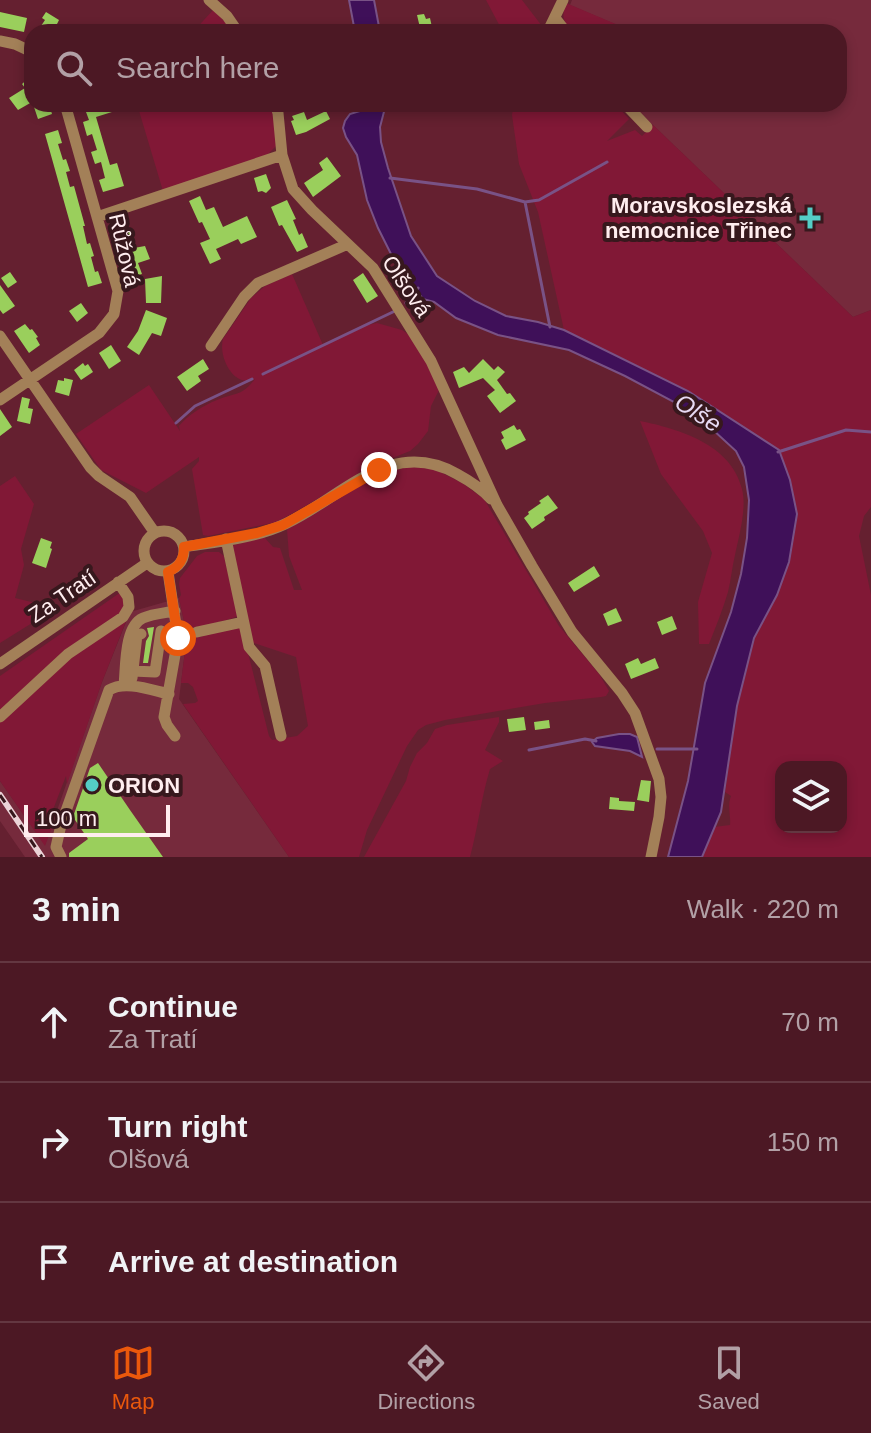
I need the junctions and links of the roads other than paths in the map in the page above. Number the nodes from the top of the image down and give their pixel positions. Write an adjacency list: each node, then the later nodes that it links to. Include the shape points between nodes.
1 (209, 0): 3 (street)
2 (563, 0): 4 (street)
3 (232, 24)
4 (555, 24)
5 (0, 41): 6 (street)
6 (24, 48)
7 (67, 112): 12 (street, Růžová)
8 (278, 112): 11 (street, Olšová)
9 (633, 112): 10 (street)
10 (647, 127)
11 (282, 155): 12 (street); 13 (street, Olšová, via 293,189)
12 (97, 217): 16 (street, Růžová, via 118,291 114,314 99,333)
13 (348, 244): 15 (street, via 258,283); 18 (street, Olšová, via 373,268 431,361)
14 (0, 336): 16 (street)
15 (211, 346)
16 (30, 380): 17 (street, Růžová); 19 (street, via 90,467 130,497)
17 (0, 400)
18 (497, 505): 20 (street, Olšová, via 481,488 445,467 407,461 367,475 283,525); 40 (street, Olšová, via 572,632 622,693 642,728 661,797)
19 (155, 533): 21 (street, via 176,535); 22 (street, via 144,546)
20 (226, 539): 21 (street, Olšová); 26 (street)
21 (184, 547): 23 (street, via 182,560)
22 (147, 563): 23 (street); 24 (street, Za Tratí)
23 (168, 572): 25 (street)
24 (118, 582): 32 (street, Za Tratí); 36 (street, via 128,597 123,617 68,654)
25 (175, 611): 27 (street); 34 (street, via 134,625 127,645)
26 (243, 622): 28 (street); 38 (street, via 249,647 265,666)
27 (178, 629): 31 (street, via 159,631); 35 (street)
28 (197, 632)
29 (141, 634): 30 (street)
30 (136, 648): 31 (street); 33 (street)
31 (159, 651): 33 (street, via 155,672)
32 (0, 664)
33 (133, 671): 34 (street)
34 (128, 686): 35 (street); 39 (street, via 116,686 107,694 57,839)
35 (169, 694): 37 (street, via 164,717)
36 (0, 717)
37 (175, 736)
38 (281, 736)
39 (61, 857)
40 (651, 857)

